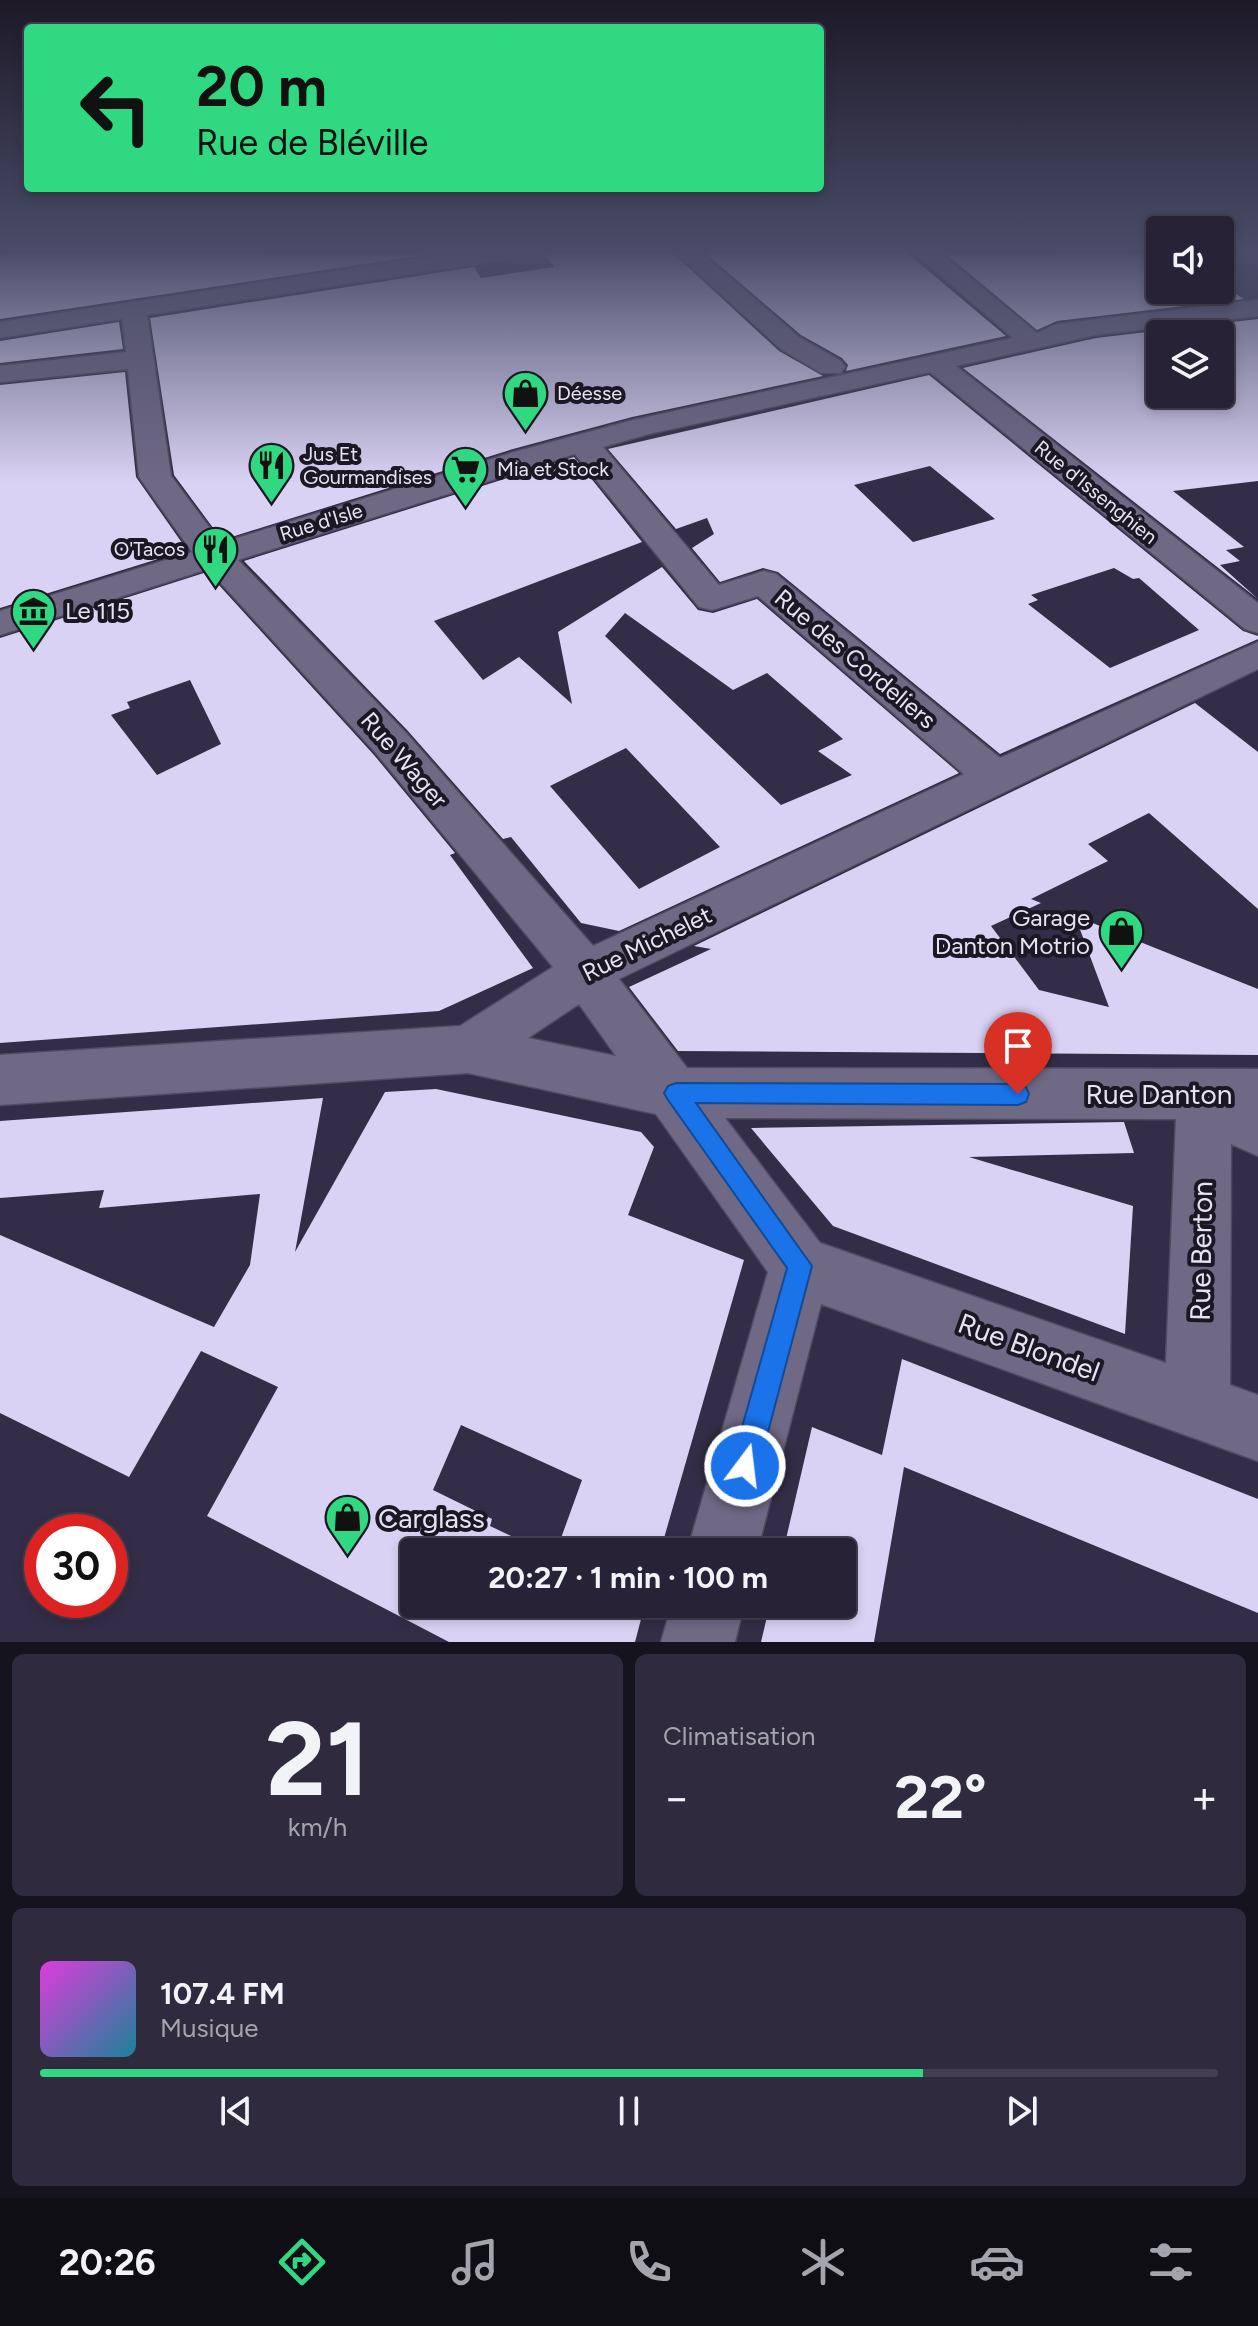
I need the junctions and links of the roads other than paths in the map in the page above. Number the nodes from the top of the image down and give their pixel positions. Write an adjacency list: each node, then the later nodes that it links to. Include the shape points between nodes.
1 (137, 330): 7 (street, Rue Wager)
2 (775, 330): 9 (street)
3 (1019, 330): 6 (street)
4 (1087, 330): 5 (street, Rue d'Isle); 6 (street, Rue d'Isle); 8 (street, Rue d'Isle)
5 (1090, 330)
6 (1025, 335): 9 (street, Rue d'Isle, via 910,349)
7 (141, 359): 10 (street); 13 (street, Rue Wager, via 155,477)
8 (935, 363): 11 (street, Rue d'Isle); 14 (street, Rue d'Issenghien)
9 (831, 367): 11 (street, Rue d'Isle, via 663,415)
10 (0, 374)
11 (643, 426): 12 (street, Rue d'Isle)
12 (582, 444): 13 (street, Rue d'Isle); 17 (street, Rue des Cordeliers, via 712,599 764,582)
13 (214, 555): 15 (street, Rue d'Isle); 18 (street, Rue Wager, via 391,743)
14 (1258, 621)
15 (0, 623)
16 (1258, 654): 17 (street, Rue Michelet)
17 (996, 778): 18 (street, Rue Michelet)
18 (585, 973): 19 (street, Rue Michelet); 21 (street, Rue Wager)
19 (468, 1049): 20 (street, Rue Michelet); 21 (street, Rue Danton)
20 (0, 1080)
21 (676, 1093): 22 (street, Rue Danton); 24 (street, Rue Wager)
22 (1231, 1094): 23 (street); 25 (street, Rue Berton)
23 (1258, 1130)
24 (800, 1266): 25 (street, Rue Blondel); 27 (street)
25 (1197, 1407): 26 (street, Rue Blondel)
26 (1258, 1428)
27 (726, 1538)
28 (704, 1618): 29 (street)
29 (698, 1642)

